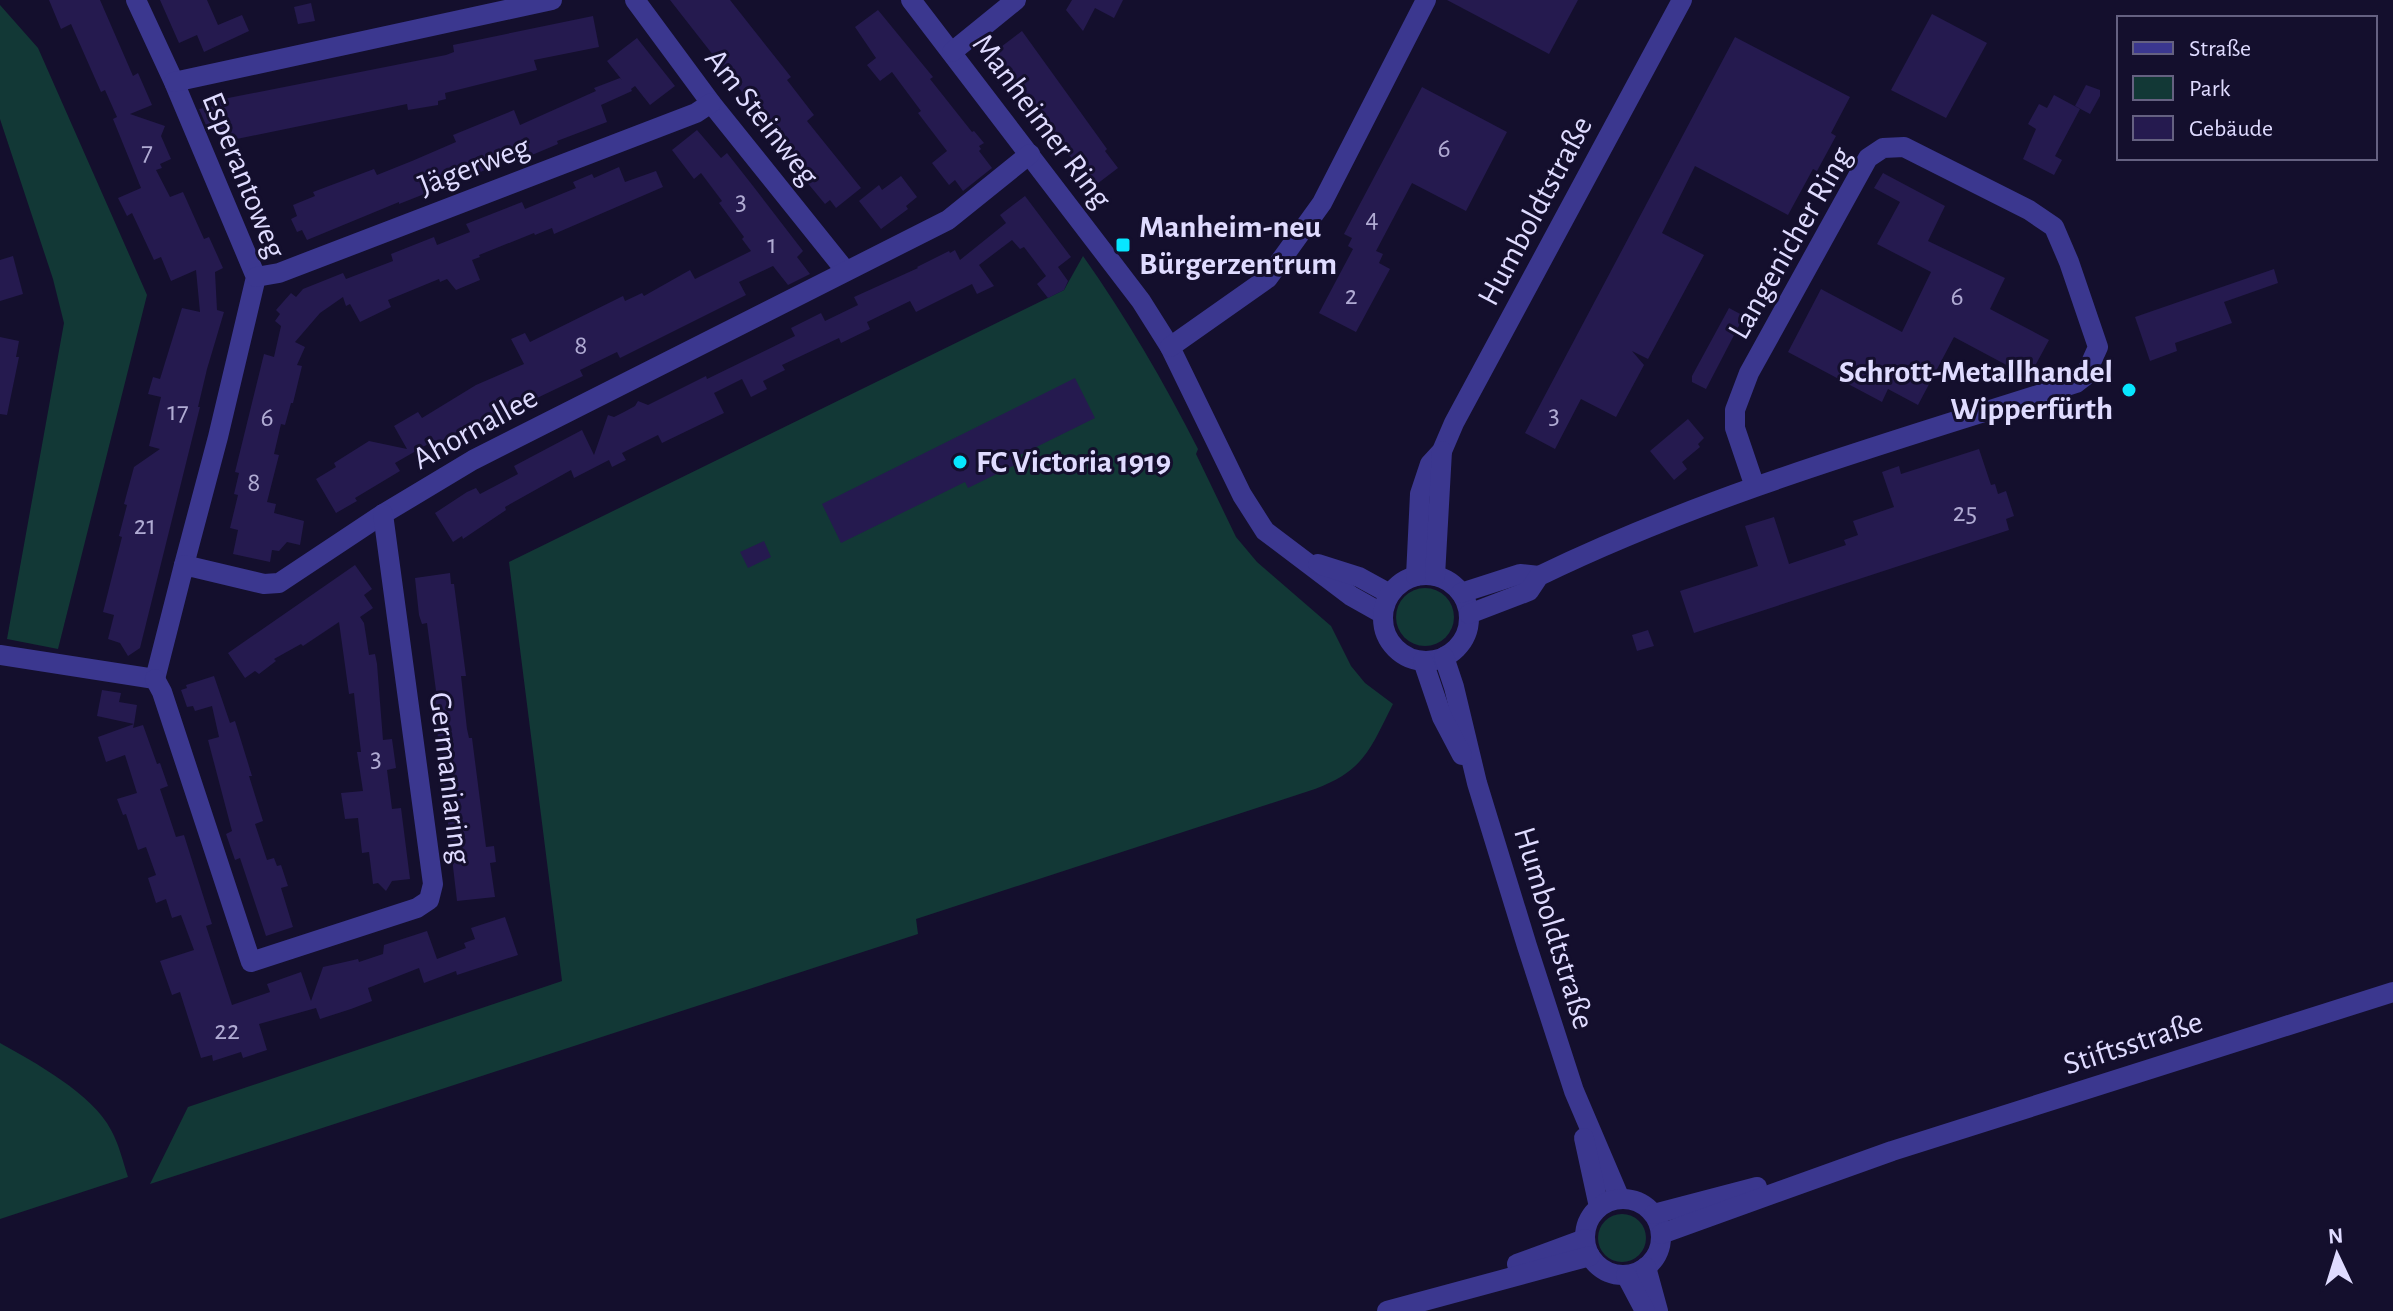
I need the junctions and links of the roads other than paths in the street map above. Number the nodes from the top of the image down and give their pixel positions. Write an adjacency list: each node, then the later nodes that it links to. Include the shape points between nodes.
1 (136, 0): 9 (street, Esperantoweg)
2 (552, 0): 9 (street)
3 (635, 0): 10 (street, Am Steinweg)
4 (911, 0): 8 (street, Manheimer Ring)
5 (1016, 0): 8 (street)
6 (1426, 0): 14 (street, via 1322,203 1277,266 1268,278)
7 (1682, 0): 19 (street, Humboldtstraße, via 1442,451 1430,464 1420,494)
8 (952, 52): 11 (street, Manheimer Ring)
9 (174, 82): 13 (street, Esperantoweg)
10 (711, 103): 12 (street, Am Steinweg); 13 (street, Jägerweg, via 381,234)
11 (1030, 154): 12 (street, Ahornallee, via 948,220); 14 (street, Manheimer Ring)
12 (845, 270): 16 (street, Ahornallee, via 473,460)
13 (256, 277): 18 (street, Esperantoweg)
14 (1170, 347): 17 (street, Manheimer Ring, via 1242,495 1265,531)
15 (1755, 487): 15 (street, Langenicher Ring, via 2085,376 2098,347 2096,333 2054,227 1904,147 1883,148 1868,158 1749,373 1735,410 1735,428); 20 (street, Langenicher Ring, via 1593,549)
16 (383, 514): 18 (street, Ahornallee, via 279,583); 28 (street, Germaniaring, via 433,884 429,900 251,962)
17 (1303, 560): 22 (street, Manheimer Ring, via 1359,577); 23 (street, Manheimer Ring)
18 (184, 565): 28 (street)
19 (1425, 576): 21 (street, via 1454,585); 22 (street, via 1401,583)
20 (1539, 576): 21 (street, Langenicher Ring, via 1520,574); 24 (street, Langenicher Ring, via 1529,591)
21 (1461, 593): 24 (street)
22 (1390, 594): 23 (street)
23 (1383, 614): 27 (street, via 1389,640)
24 (1469, 614): 26 (street, via 1463,639)
25 (0, 655): 28 (street)
26 (1444, 657): 27 (street); 29 (street, Humboldtstraße)
27 (1423, 661): 29 (street, Humboldtstraße, via 1442,717)
28 (155, 679)
29 (1477, 783): 31 (street, Humboldtstraße)
30 (2393, 992): 34 (street, Stiftsstraße)
31 (1574, 1091): 32 (street, Humboldtstraße); 33 (street, Humboldtstraße)
32 (1620, 1199): 33 (street); 34 (street, via 1639,1202)
33 (1599, 1207): 35 (street, via 1591,1216)
34 (1658, 1224): 36 (street, via 1658,1252)
35 (1587, 1248): 37 (street, via 1605,1271); 38 (street)
36 (1646, 1267): 37 (street); 40 (street)
37 (1626, 1275): 39 (street)
38 (1387, 1311)
39 (1645, 1311)
40 (1658, 1311)

